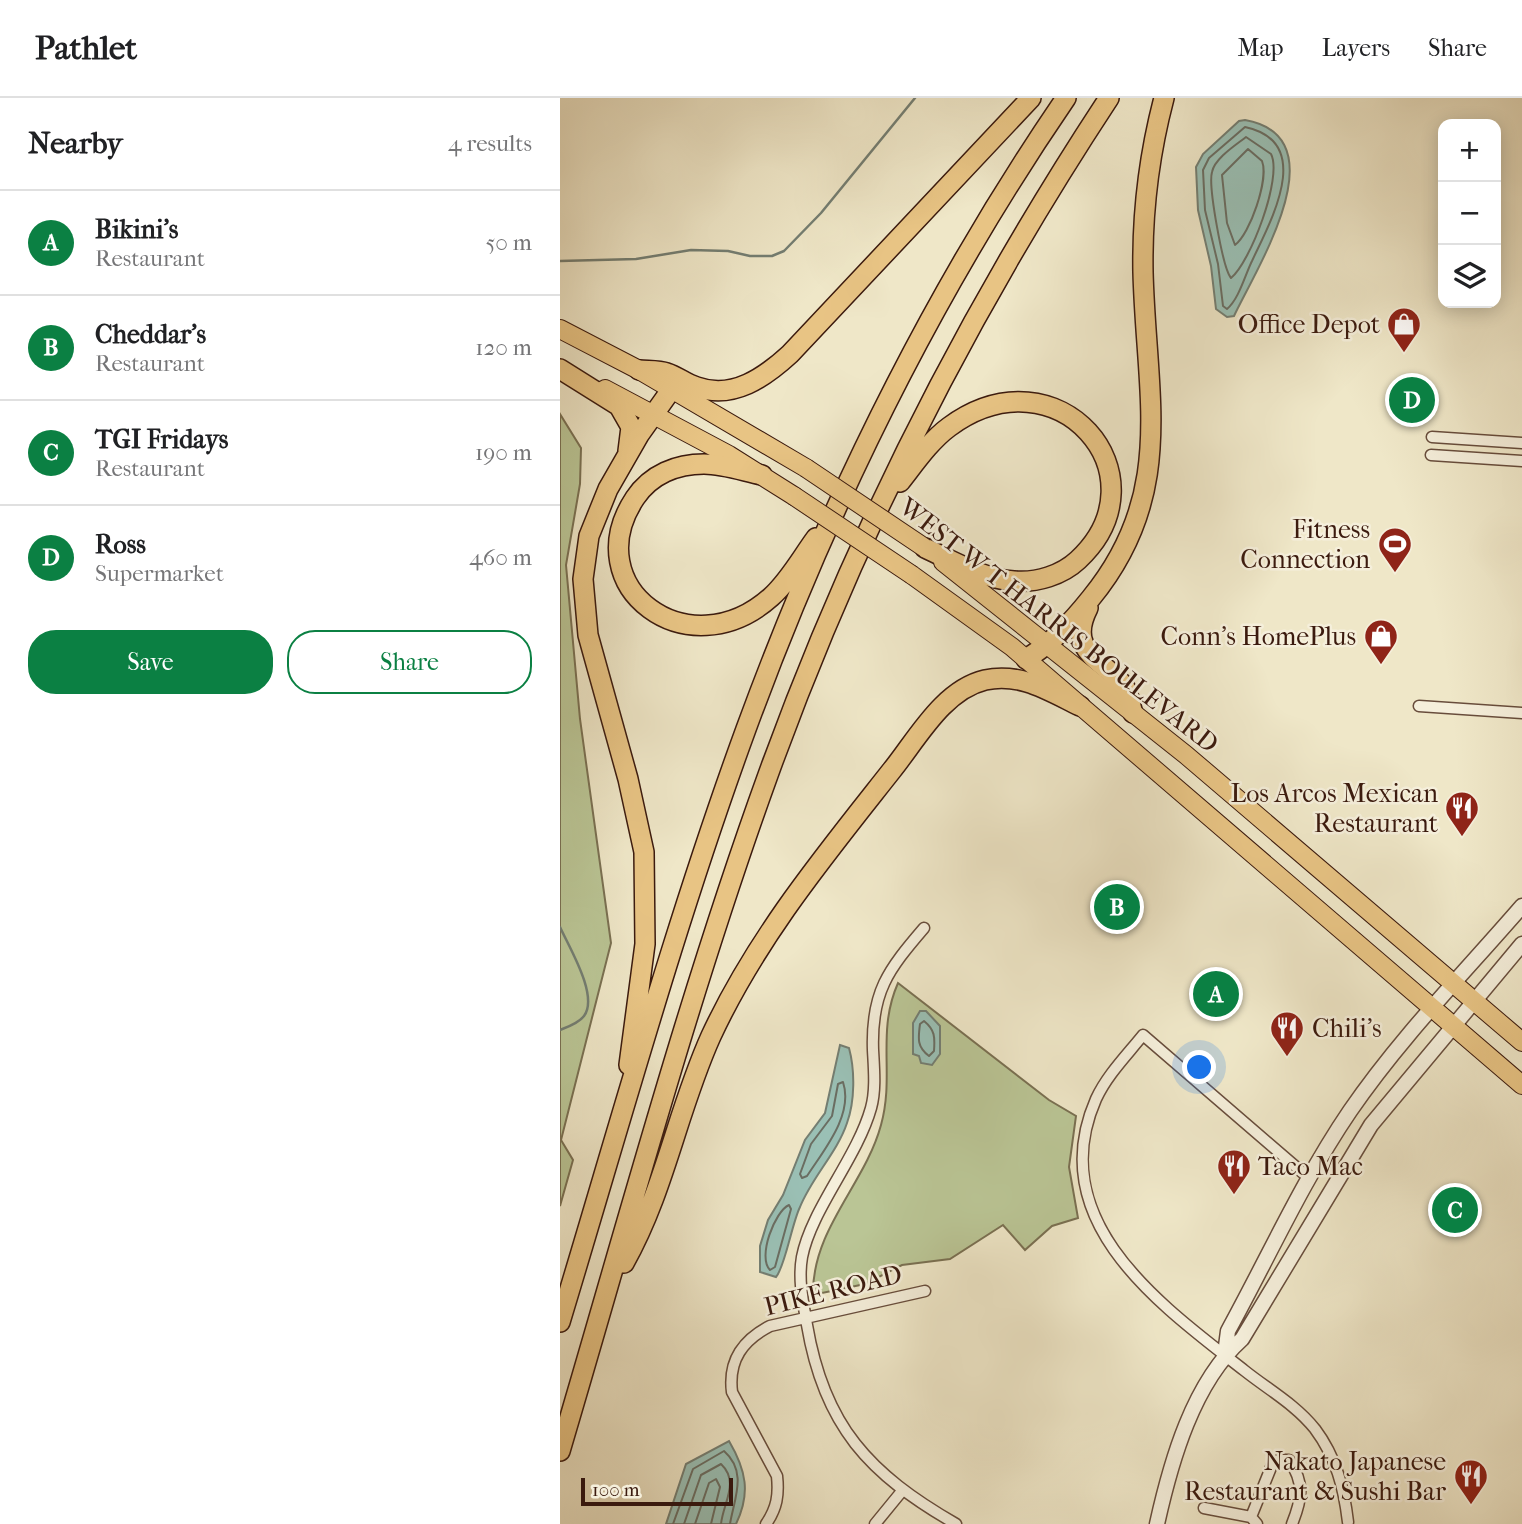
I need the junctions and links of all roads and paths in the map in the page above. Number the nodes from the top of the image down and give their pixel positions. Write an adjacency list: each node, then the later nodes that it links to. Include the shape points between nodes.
1 (1031, 98): 7 (highway, via 800,344 764,376 745,386 718,391 694,387 667,373)
2 (1066, 98): 17 (highway, via 954,280)
3 (1109, 98): 16 (highway, via 985,299)
4 (1164, 98): 19 (highway, via 1149,167 1143,235 1151,424 1148,480 1125,550)
5 (560, 329): 7 (main road, WEST W T HARRIS BOULEVARD)
6 (560, 368): 9 (main road, WEST W T HARRIS BOULEVARD); 12 (highway, via 619,406 631,427)
7 (639, 370): 8 (main road, WEST W T HARRIS BOULEVARD)
8 (671, 390): 9 (highway); 18 (main road, WEST W T HARRIS BOULEVARD, bridge, via 806,468)
9 (652, 414): 12 (highway); 15 (main road, WEST W T HARRIS BOULEVARD)
10 (1432, 437): 11 (street)
11 (1522, 443)
12 (628, 452): 35 (highway, via 596,514 583,579 588,635 644,852 645,944 629,1050)
13 (1431, 455): 14 (street)
14 (1522, 461)
15 (762, 475): 17 (highway, via 719,465 690,465 661,474 638,494 623,524 620,554 634,591 653,612 667,621 698,627 745,616 780,587); 21 (main road, WEST W T HARRIS BOULEVARD, bridge, via 912,575)
16 (882, 505): 18 (highway, via 932,443 980,409 1009,401 1040,402 1069,414 1090,433 1107,469 1109,507 1093,544 1074,564 1047,577 1016,581 984,574); 38 (highway, via 761,794 706,959)
17 (835, 511): 35 (highway, via 726,785)
18 (925, 548): 20 (main road, WEST W T HARRIS BOULEVARD)
19 (1096, 592): 20 (highway); 24 (highway, via 1081,621 1081,640 1094,660 1126,688)
20 (1049, 644): 21 (highway); 24 (main road, WEST W T HARRIS BOULEVARD)
21 (1026, 659): 22 (main road, WEST W T HARRIS BOULEVARD)
22 (1080, 706): 31 (main road, WEST W T HARRIS BOULEVARD); 38 (highway, via 1038,685 997,678 960,691 939,711 790,900 745,968 710,1040 646,1223)
23 (1419, 706): 25 (street)
24 (1133, 713): 29 (main road, WEST W T HARRIS BOULEVARD)
25 (1522, 713)
26 (1522, 906): 29 (street)
27 (924, 928): 39 (street, via 895,962 876,998 873,1102 865,1128 802,1256 800,1283)
28 (1522, 944): 30 (street)
29 (1454, 983): 30 (main road, WEST W T HARRIS BOULEVARD); 31 (street)
30 (1474, 999): 32 (street); 33 (main road, WEST W T HARRIS BOULEVARD)
31 (1433, 1008): 32 (main road, WEST W T HARRIS BOULEVARD); 36 (street, via 1351,1111)
32 (1454, 1026): 34 (main road, WEST W T HARRIS BOULEVARD); 41 (street, via 1371,1125 1242,1339)
33 (1522, 1042)
34 (1522, 1084)
35 (628, 1094): 40 (highway)
36 (1310, 1179): 41 (street, via 1228,1331); 41 (street, via 1143,1035 1096,1100 1083,1149 1087,1194 1102,1235 1124,1264)
37 (925, 1290): 39 (street, PIKE ROAD)
38 (608, 1291): 42 (highway)
39 (806, 1316): 43 (street, via 819,1378 832,1409 878,1472); 47 (street, PIKE ROAD, via 752,1335 734,1362 731,1377 737,1403 777,1476 775,1511)
40 (560, 1322)
41 (1225, 1354): 46 (street, via 1315,1429 1341,1478); 50 (street, via 1178,1449)
42 (560, 1451)
43 (902, 1490): 48 (street); 49 (street)
44 (1204, 1507): 45 (street)
45 (1254, 1521): 51 (street, via 1272,1465 1289,1460 1301,1481)
46 (1348, 1522)
47 (766, 1524)
48 (874, 1524)
49 (956, 1524)
50 (1157, 1524)
51 (1292, 1524)

